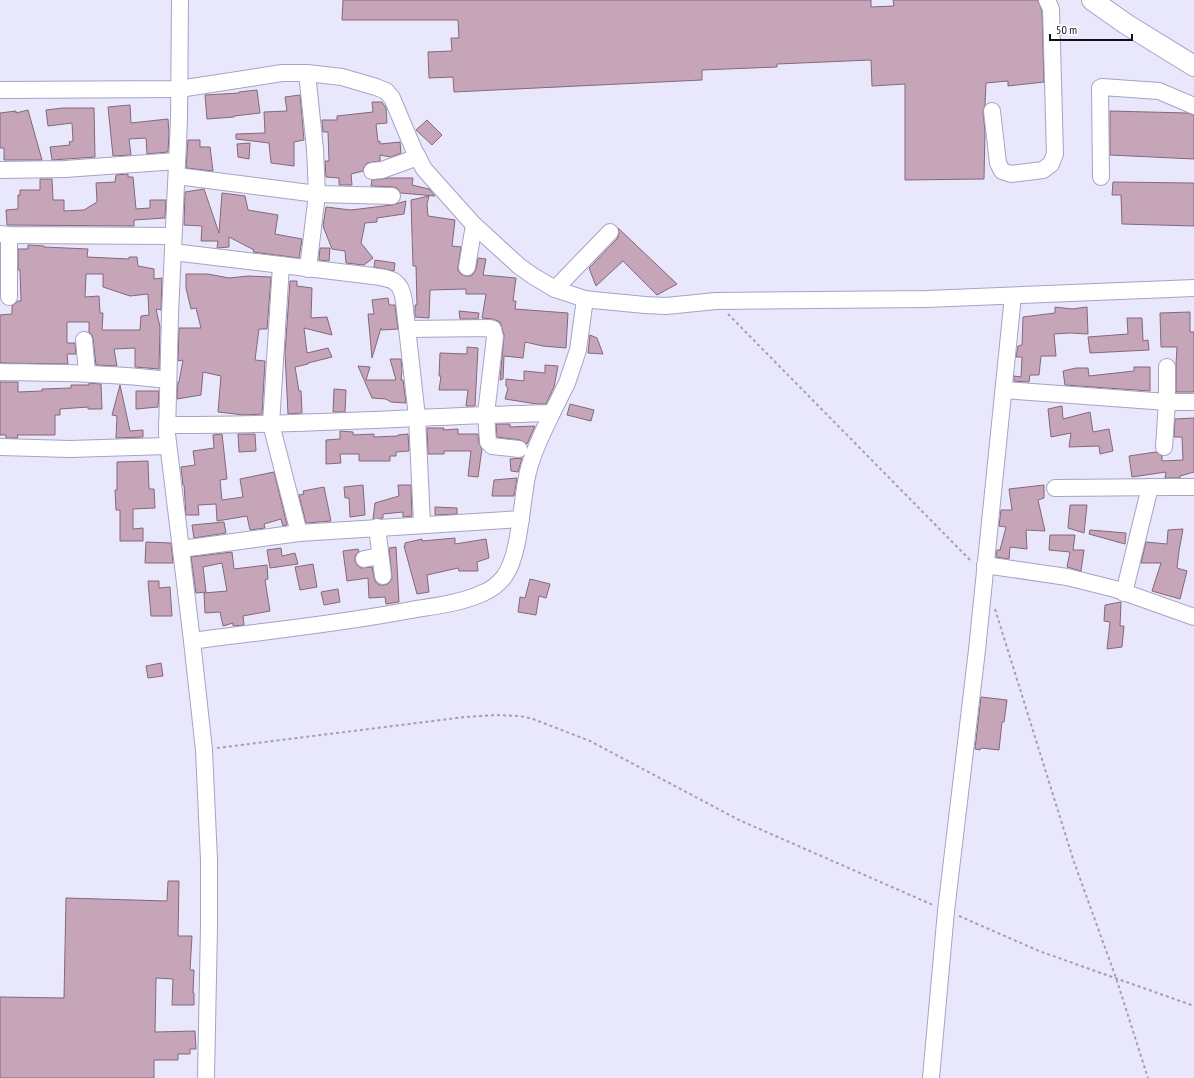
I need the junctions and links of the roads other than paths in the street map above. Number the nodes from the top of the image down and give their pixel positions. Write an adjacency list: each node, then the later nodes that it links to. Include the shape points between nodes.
1 (180, 0): 6 (street)
2 (1092, 0): 4 (main road)
3 (1053, 3): 9 (street, via 1055,154 1051,164 1043,170 1011,174 1002,171 998,163)
4 (1194, 66)
5 (307, 73): 6 (street, via 282,73); 10 (street, via 353,80 386,91 397,106); 15 (street)
6 (179, 89): 7 (street); 11 (street)
7 (0, 90)
8 (1194, 106): 14 (street, via 1159,91 1100,88)
9 (992, 111)
10 (418, 157): 13 (street); 17 (street, via 424,169)
11 (177, 169): 12 (street); 15 (street); 20 (street)
12 (0, 170)
13 (372, 171)
14 (1100, 176)
15 (317, 194): 16 (street); 24 (street)
16 (392, 196)
17 (474, 225): 23 (street); 26 (street, via 519,266)
18 (610, 232): 26 (street)
19 (4, 234): 20 (street); 28 (street)
20 (173, 236): 21 (street)
21 (173, 252): 22 (street); 35 (street)
22 (281, 265): 24 (street); 42 (street)
23 (467, 267)
24 (308, 268): 30 (street, via 373,276 399,284)
25 (1194, 288): 27 (street)
26 (555, 289): 29 (street)
27 (1012, 296): 29 (street, via 716,301 659,306); 36 (street)
28 (9, 297)
29 (585, 299): 39 (street, via 578,350 565,388)
30 (407, 329): 40 (street, via 493,330 495,337); 41 (street)
31 (84, 340): 34 (street)
32 (1167, 367): 37 (street)
33 (0, 372): 34 (street)
34 (87, 373): 35 (street)
35 (168, 380): 43 (street)
36 (1004, 390): 37 (street); 58 (street)
37 (1167, 402): 38 (street); 46 (street)
38 (1194, 402)
39 (552, 413): 40 (street); 51 (street, via 528,470)
40 (486, 414): 41 (street); 47 (street, via 490,445)
41 (418, 417): 42 (street); 52 (street)
42 (271, 424): 43 (street); 54 (street)
43 (167, 425): 44 (street)
44 (167, 446): 45 (street, via 70,449); 55 (street)
45 (0, 447)
46 (1164, 447)
47 (519, 450)
48 (1150, 487): 49 (street); 50 (street); 60 (street)
49 (1194, 487)
50 (1055, 488)
51 (521, 519): 52 (street); 62 (street, via 511,564 504,577 485,592 468,598 387,614)
52 (422, 524): 53 (street)
53 (377, 527): 54 (street); 56 (street)
54 (299, 533): 55 (street)
55 (181, 549): 62 (street)
56 (380, 556): 57 (street); 59 (street)
57 (364, 559)
58 (985, 570): 60 (street, via 1067,578); 64 (street, via 946,911)
59 (383, 576)
60 (1124, 592): 61 (street)
61 (1194, 617)
62 (192, 642): 63 (street, via 204,750 209,860)
63 (206, 1078)
64 (930, 1078)

